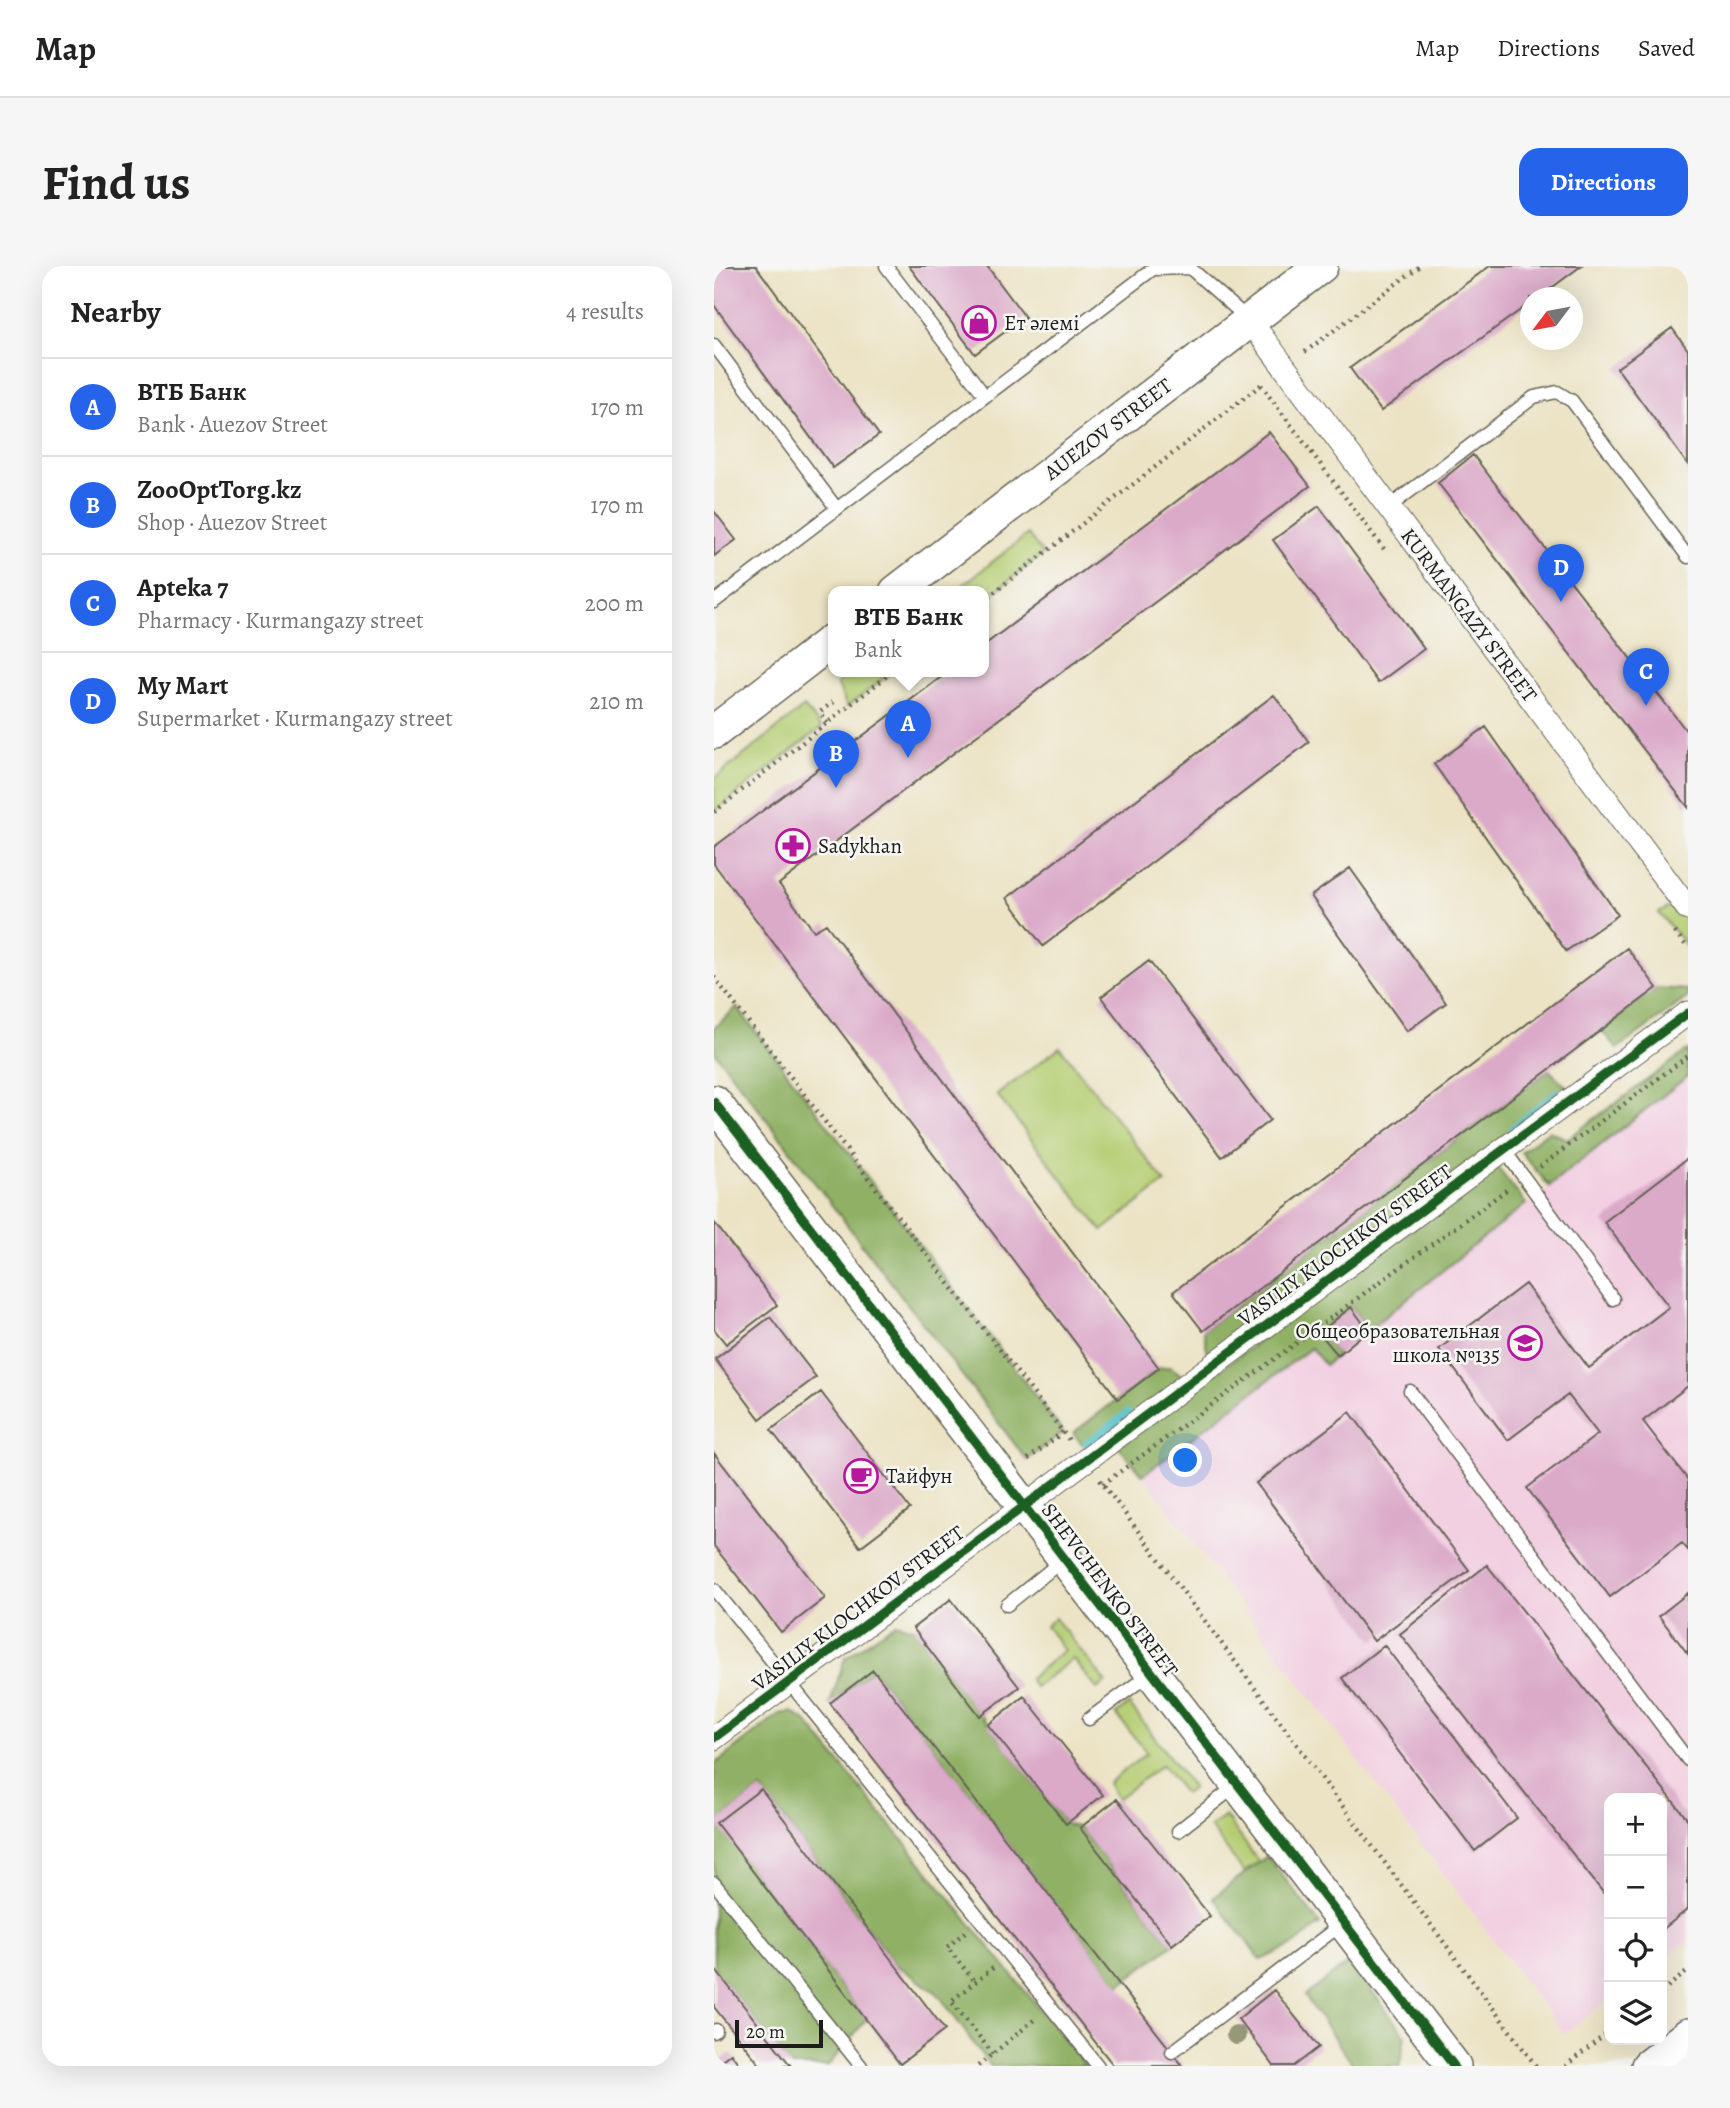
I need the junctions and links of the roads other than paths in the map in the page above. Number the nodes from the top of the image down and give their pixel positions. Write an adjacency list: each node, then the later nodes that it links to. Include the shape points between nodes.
1 (886, 266): 6 (lane)
2 (1321, 266): 4 (street, AUEZOV STREET)
3 (1189, 267): 4 (lane); 6 (lane, via 1153,269)
4 (1250, 321): 7 (street, KURMANGAZY STREET); 10 (street, AUEZOV STREET)
5 (714, 345): 8 (lane)
6 (985, 396): 8 (lane)
7 (1389, 507): 9 (lane, via 1534,397 1557,392 1572,401); 14 (street, KURMANGAZY STREET)
8 (837, 509): 11 (lane)
9 (1688, 558)
10 (904, 586)
11 (714, 602)
12 (828, 644): 13 (street)
13 (714, 732)
14 (1688, 909)
15 (1688, 1013): 17 (street, VASILIY KLOCHKOV STREET)
16 (714, 1102): 20 (street, SHEVCHENKO STREET)
17 (1504, 1150): 18 (lane); 20 (street, VASILIY KLOCHKOV STREET)
18 (1613, 1299)
19 (1410, 1391): 28 (lane)
20 (1024, 1506): 21 (street, SHEVCHENKO STREET); 25 (street, VASILIY KLOCHKOV STREET)
21 (1064, 1559): 23 (lane); 24 (street, SHEVCHENKO STREET)
22 (714, 1589): 25 (lane)
23 (1007, 1605)
24 (1151, 1673): 26 (lane); 29 (street, SHEVCHENKO STREET)
25 (788, 1682): 27 (street, VASILIY KLOCHKOV STREET); 36 (lane)
26 (1090, 1719)
27 (714, 1738)
28 (1688, 1760)
29 (1237, 1785): 30 (lane); 32 (street, SHEVCHENKO STREET)
30 (1178, 1831)
31 (714, 1883): 35 (lane)
32 (1343, 1923): 34 (lane); 37 (street, SHEVCHENKO STREET)
33 (1688, 2035): 38 (street)
34 (1172, 2052)
35 (861, 2066)
36 (1098, 2066)
37 (1454, 2066)
38 (1648, 2066)

